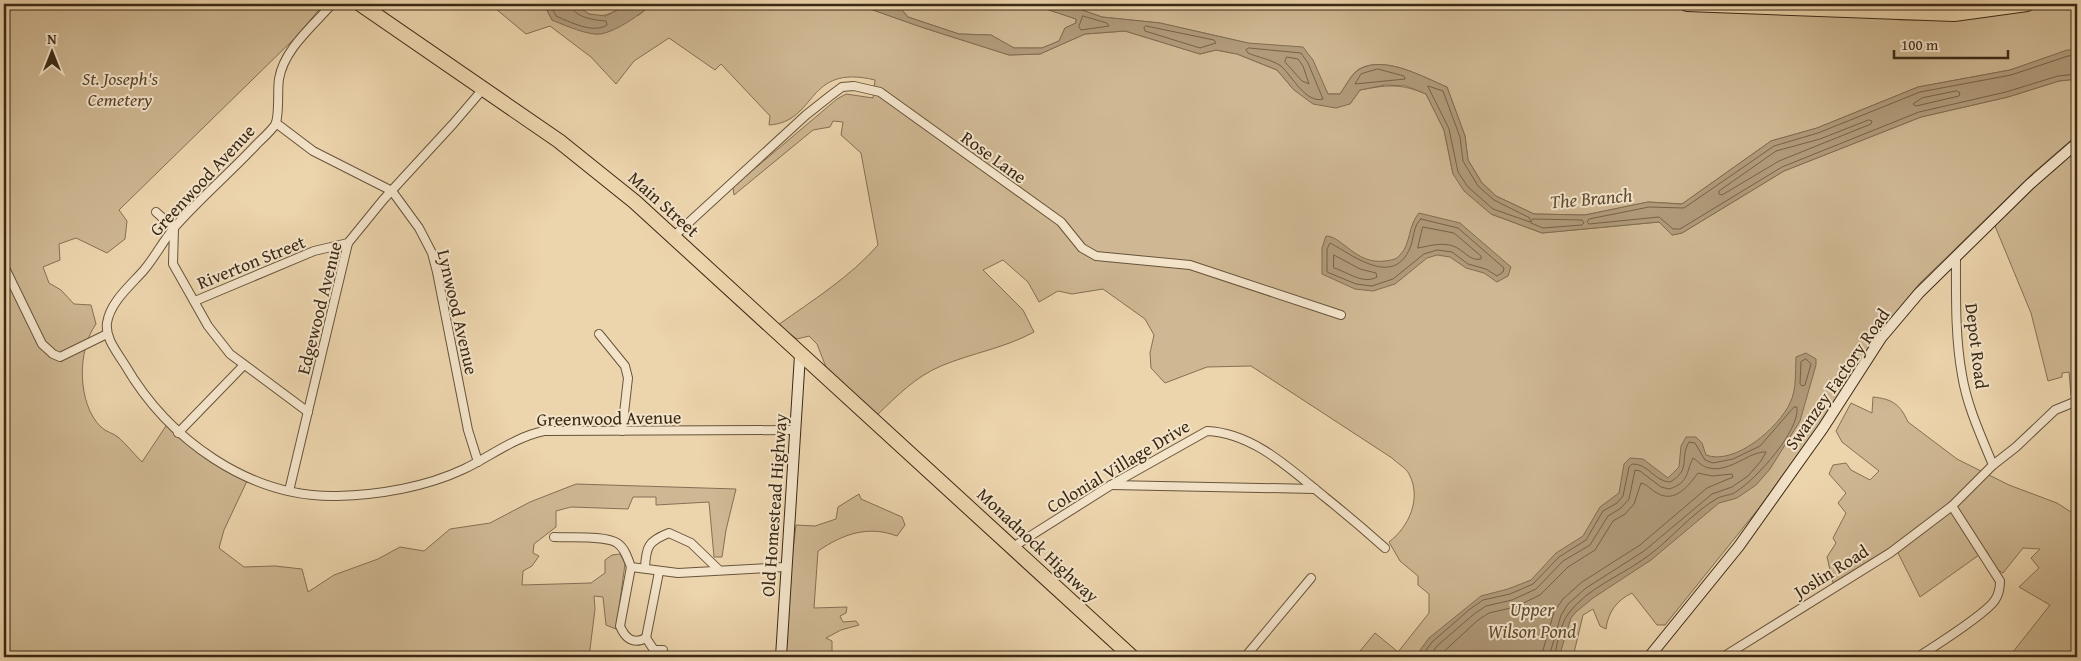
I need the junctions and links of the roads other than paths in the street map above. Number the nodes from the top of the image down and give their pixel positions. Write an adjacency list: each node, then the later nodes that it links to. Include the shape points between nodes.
1 (332, 4): 6 (street, Greenwood Avenue, via 285,59 279,78)
2 (360, 4): 5 (highway, Main Street)
3 (1687, 4): 4 (highway, via 1954,14)
4 (2027, 4)
5 (483, 89): 8 (street, Edgewood Avenue); 11 (highway, Main Street, via 589,164)
6 (276, 123): 8 (street, Lynwood Avenue, via 313,151); 10 (street, Greenwood Avenue)
7 (2077, 143): 13 (street, Swanzey Factory Road)
8 (392, 191): 12 (street, Edgewood Avenue); 26 (street, Lynwood Avenue, via 419,228 432,254 468,430)
9 (156, 212): 10 (street)
10 (174, 228): 15 (street, via 173,264); 17 (street, Greenwood Avenue, via 118,300 107,321)
11 (673, 237): 16 (street, Rose Lane, via 806,115 842,88 854,86 880,92 1060,222 1082,248 1096,256 1190,266); 19 (highway, Main Street)
12 (348, 243): 15 (street, Riverton Street, via 314,251); 22 (street, Edgewood Avenue)
13 (1956, 257): 28 (street, Depot Road, via 1962,375 1972,412); 47 (street, Swanzey Factory Road, via 1919,293 1881,338 1823,428 1739,546)
14 (4, 266): 17 (street, via 42,344 53,354 60,357)
15 (195, 301): 20 (street, via 208,326 230,354)
16 (1341, 315)
17 (107, 334): 25 (street, Greenwood Avenue, via 132,377)
18 (599, 334): 24 (street, via 624,366 628,378)
19 (800, 355): 23 (street, Old Homestead Highway); 27 (highway, Main Street)
20 (244, 365): 22 (street); 25 (street)
21 (2077, 401): 28 (street, Joslin Road, via 2055,410)
22 (308, 412): 31 (street, Edgewood Avenue)
23 (795, 430): 24 (street, Greenwood Avenue); 37 (street, Old Homestead Highway)
24 (622, 431): 26 (street, Greenwood Avenue, via 538,432)
25 (178, 433): 31 (street, Greenwood Avenue, via 242,474)
26 (478, 462): 31 (street, Greenwood Avenue, via 444,477 403,489 337,496)
27 (919, 462): 34 (highway, Monadnock Highway)
28 (1993, 465): 32 (street, Joslin Road)
29 (1111, 485): 30 (street); 30 (street, Colonial Village Drive, via 1207,431 1223,432 1248,441 1282,462); 34 (street, Colonial Village Drive)
30 (1315, 489): 35 (street, Colonial Village Drive)
31 (288, 491)
32 (1952, 506): 48 (street, Joslin Road, via 1890,553); 49 (street, via 2000,581 2000,591 1995,601 1979,614)
33 (554, 537): 36 (street, via 610,539 622,547)
34 (1013, 547): 45 (highway, Monadnock Highway)
35 (1385, 548)
36 (631, 567): 38 (street); 42 (street, via 620,626 629,640)
37 (785, 567): 39 (street); 44 (street, Old Homestead Highway)
38 (645, 568): 39 (street, via 646,550 650,544 669,533 691,543); 40 (street)
39 (719, 570): 40 (street)
40 (659, 572): 42 (street)
41 (1311, 578): 46 (street)
42 (646, 638): 43 (street, via 654,650)
43 (663, 650)
44 (781, 657)
45 (1132, 657)
46 (1245, 657)
47 (1649, 657)
48 (1723, 657)
49 (1918, 657)

